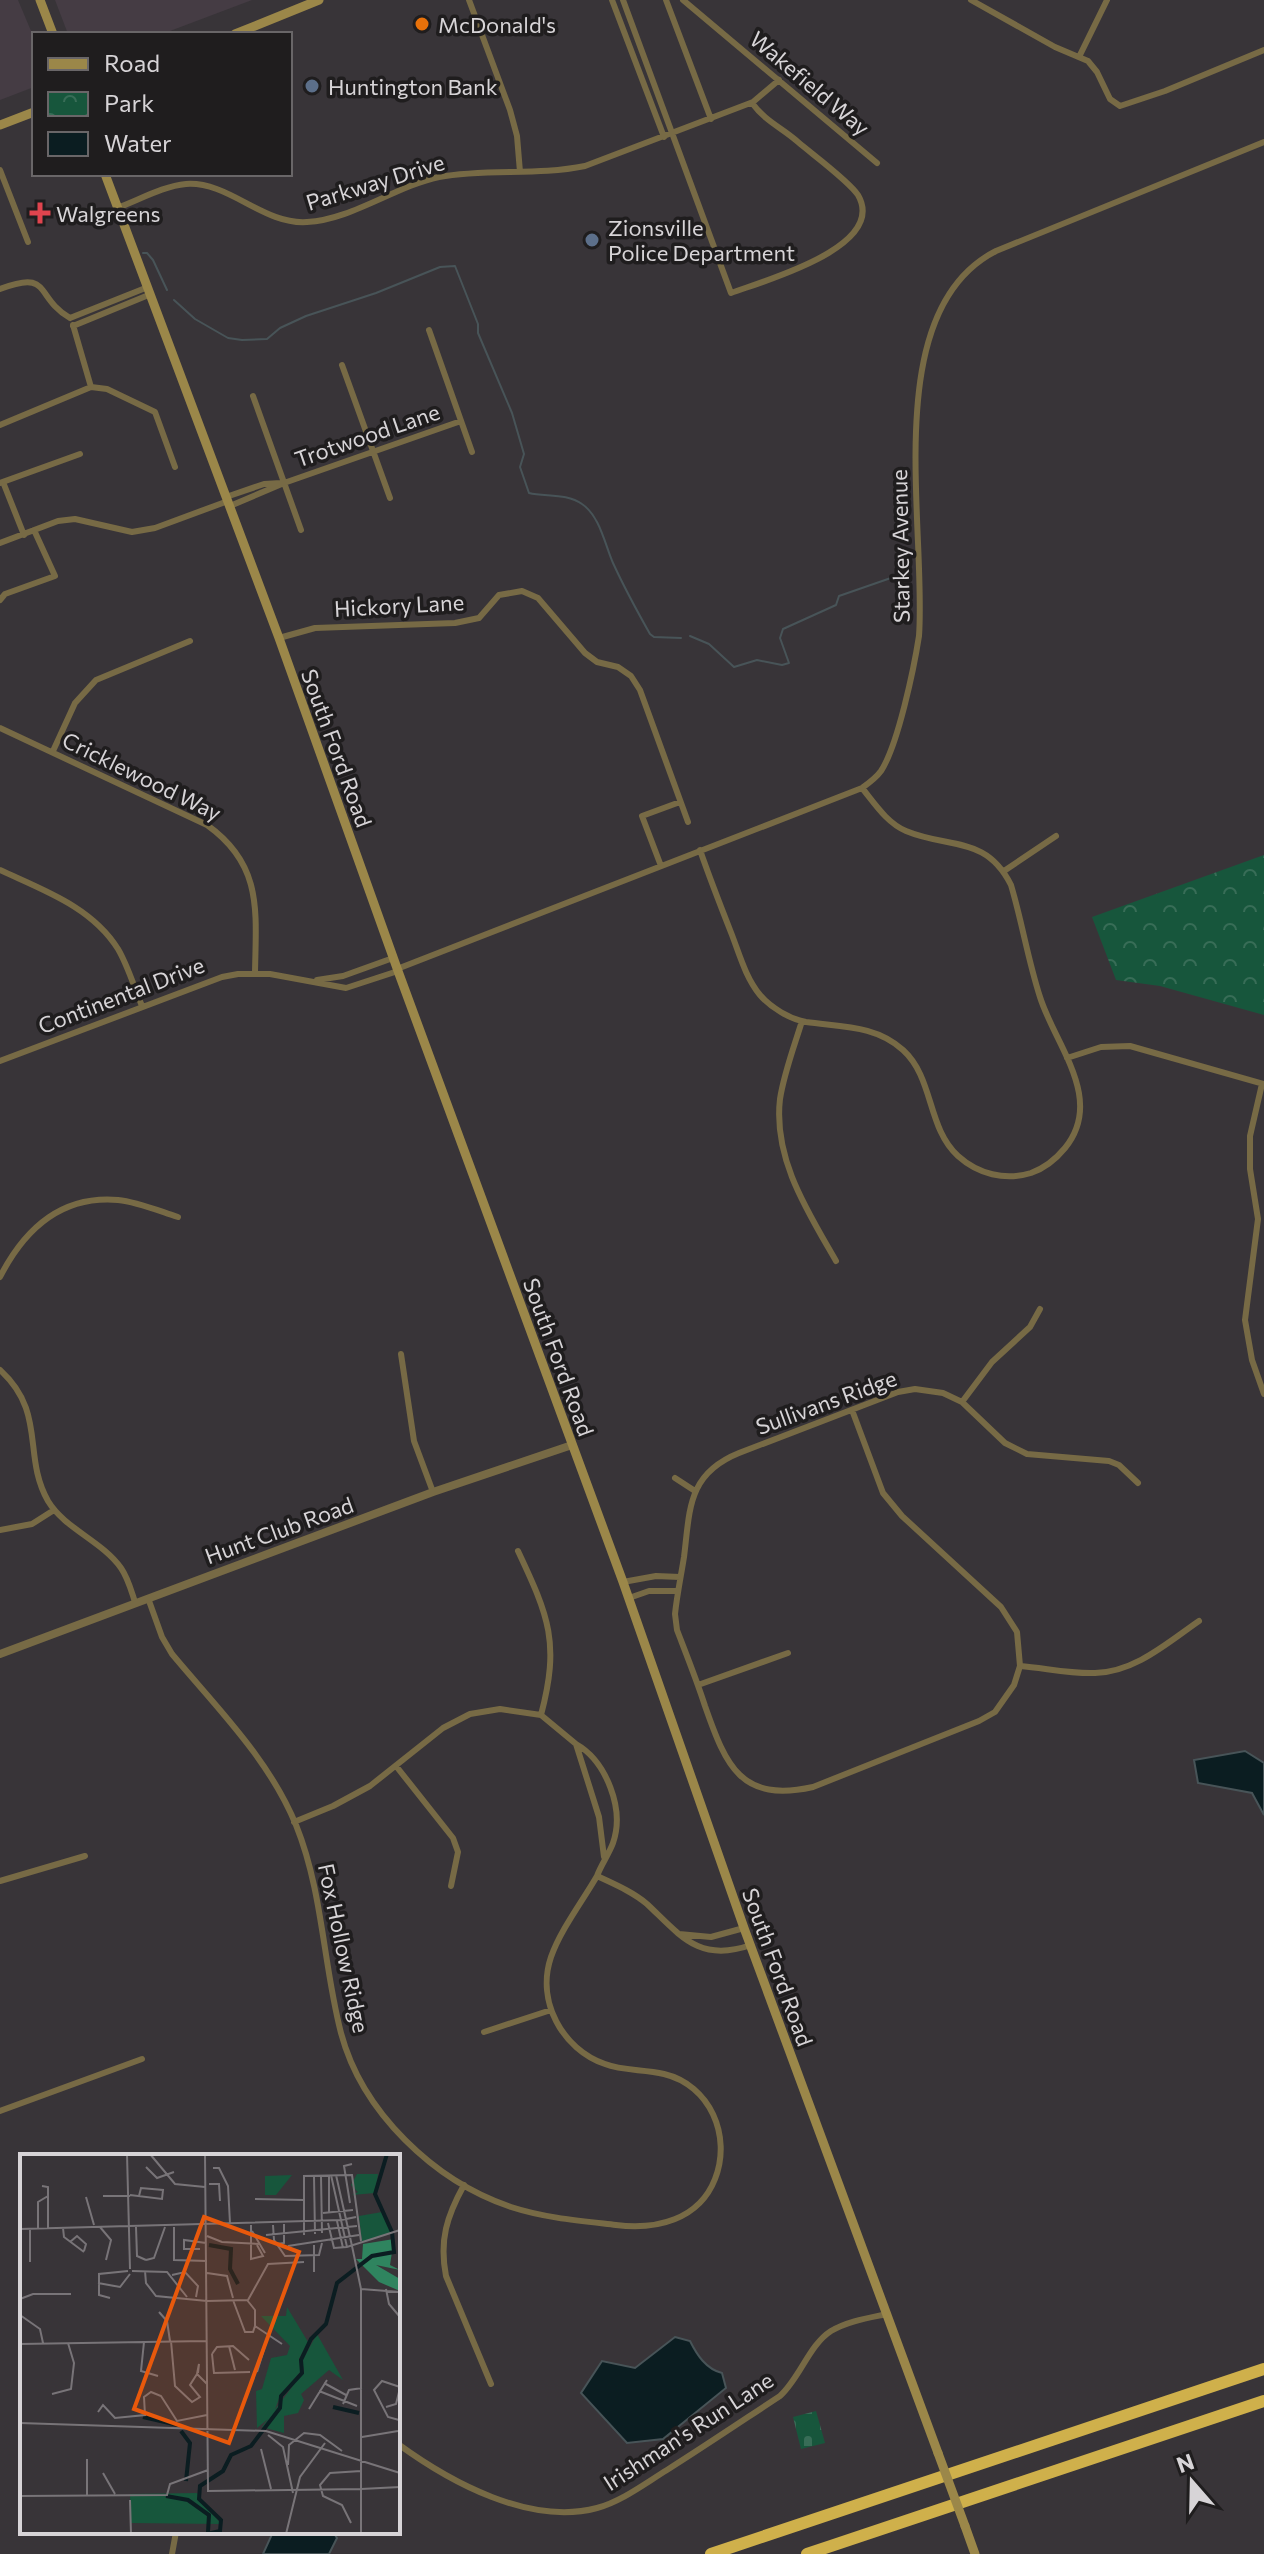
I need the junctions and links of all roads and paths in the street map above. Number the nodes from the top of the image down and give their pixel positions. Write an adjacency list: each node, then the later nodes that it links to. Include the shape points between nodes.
1 (40, 0): 10 (main road)
2 (319, 0): 11 (main road)
3 (469, 0): 23 (street, via 510,110)
4 (612, 0): 19 (street)
5 (623, 0): 19 (street)
6 (666, 0): 17 (street)
7 (683, 0): 14 (street, Wakefield Way)
8 (971, 0): 13 (street)
9 (1107, 0): 13 (street)
10 (52, 32)
11 (240, 32)
12 (1264, 50): 13 (street, via 1128,106 1114,103 1093,66)
13 (1079, 57)
14 (779, 80): 15 (street, Parkway Drive); 21 (street, Wakefield Way)
15 (752, 103): 17 (street, Parkway Drive); 19 (street, via 765,120 792,136 846,184 862,210 859,227 843,246 731,293)
16 (32, 113): 18 (main road)
17 (711, 119): 19 (street, Parkway Drive)
18 (0, 125)
19 (668, 135): 23 (street, Parkway Drive, via 585,166)
20 (1264, 142): 53 (street, Starkey Avenue, via 996,251 974,263 952,289 929,338 918,403 920,615 915,661 891,750 879,774)
21 (877, 163)
22 (0, 170): 26 (street)
23 (520, 172): 25 (street, Parkway Drive, via 439,177 304,223 196,184 174,186)
24 (106, 176): 25 (main road, South Ford Road)
25 (117, 208): 28 (main road, South Ford Road)
26 (28, 242)
27 (0, 289): 29 (street, via 33,282)
28 (149, 290): 29 (street); 43 (main road, South Ford Road)
29 (72, 322): 32 (street)
30 (429, 330): 34 (street)
31 (342, 365): 36 (street)
32 (91, 387): 35 (street); 39 (street, via 155,412)
33 (253, 396): 41 (street)
34 (461, 421): 36 (street, Trotwood Lane); 37 (street)
35 (0, 425)
36 (374, 452): 41 (street, Trotwood Lane); 42 (street)
37 (472, 452)
38 (80, 454): 40 (street)
39 (175, 467)
40 (1, 482): 46 (street)
41 (284, 483): 43 (street, Trotwood Lane, via 264,484); 45 (street)
42 (390, 498)
43 (228, 501): 44 (street, Trotwood Lane, via 132,532 75,519); 49 (main road, South Ford Road)
44 (34, 530): 46 (street, Trotwood Lane); 48 (street, via 55,576)
45 (301, 530)
46 (24, 535): 47 (street, Trotwood Lane)
47 (0, 543)
48 (0, 600)
49 (279, 638): 54 (street, Hickory Lane, via 315,628 467,621 479,618 499,595 522,591 538,598 585,653 631,676); 61 (main road, South Ford Road)
50 (190, 641): 52 (street, via 96,680 75,703)
51 (0, 728): 52 (street, Cricklewood Way)
52 (53, 751): 63 (street, Cricklewood Way, via 223,837 245,865 255,896)
53 (862, 788): 57 (street, Starkey Avenue); 60 (street, via 896,826 972,847)
54 (680, 802): 55 (street, Hickory Lane); 58 (street, via 642,816)
55 (688, 822)
56 (1056, 836): 60 (street)
57 (700, 850): 58 (street, Starkey Avenue); 66 (street, via 755,988 772,1006)
58 (661, 866): 62 (street, Starkey Avenue)
59 (0, 870): 65 (street, via 67,902 102,928 123,959)
60 (1004, 871): 67 (street, via 1041,1000)
61 (393, 958): 62 (main road, South Ford Road); 64 (street)
62 (398, 970): 64 (street, Continental Drive, via 346,988); 79 (main road, South Ford Road)
63 (255, 973): 64 (street, Continental Drive); 65 (street, Continental Drive, via 210,980)
64 (314, 981)
65 (142, 1006): 68 (street, Continental Drive)
66 (802, 1021): 67 (street, via 868,1030 901,1048 919,1071 948,1145 979,1170 996,1175 1032,1173 1068,1145 1080,1102); 71 (street, via 781,1095 779,1126 798,1193)
67 (1067, 1058): 69 (street, via 1101,1047 1130,1046)
68 (0, 1061)
69 (1263, 1084): 76 (street, via 1250,1136 1258,1219 1245,1320)
70 (178, 1217): 72 (street, via 120,1200 76,1204 27,1234)
71 (836, 1261)
72 (0, 1277)
73 (1040, 1309): 77 (street)
74 (401, 1354): 83 (street, via 414,1441)
75 (0, 1370): 84 (street, via 27,1407 38,1472)
76 (1264, 1394)
77 (962, 1402): 78 (street, Sullivans Ridge, via 915,1389); 81 (street, Sullivans Ridge, via 1013,1448 1039,1457 1109,1461)
78 (852, 1410): 82 (street, Sullivans Ridge, via 728,1458); 96 (street, via 883,1493 1001,1607 1017,1632)
79 (572, 1445): 83 (street, Hunt Club Road); 88 (main road, South Ford Road)
80 (675, 1478): 82 (street)
81 (1138, 1483)
82 (695, 1491): 87 (street, Sullivans Ridge)
83 (433, 1492): 90 (street, Hunt Club Road)
84 (54, 1510): 85 (street, via 32,1524); 92 (street, via 121,1568)
85 (0, 1530)
86 (518, 1551): 98 (street, via 541,1603 551,1643)
87 (680, 1577): 88 (street); 89 (street, Sullivans Ridge)
88 (623, 1582): 91 (main road, South Ford Road)
89 (678, 1591): 91 (street, via 649,1591); 97 (street, Sullivans Ridge, via 677,1630)
90 (148, 1598): 92 (street, Hunt Club Road); 101 (street, Fox Hollow Ridge, via 172,1654 259,1758)
91 (629, 1598): 107 (main road, South Ford Road)
92 (135, 1602): 95 (street, Hunt Club Road)
93 (1199, 1621): 96 (street, via 1144,1659 1121,1668 1096,1673)
94 (788, 1653): 97 (street)
95 (0, 1654)
96 (1020, 1666): 97 (street, Sullivans Ridge, via 1008,1696 979,1721 813,1787 783,1792 763,1789 732,1768)
97 (698, 1685)
98 (541, 1715): 99 (street, Fox Hollow Ridge); 100 (street, via 500,1709 470,1714 443,1728)
99 (576, 1744): 103 (street, via 599,1817); 103 (street, Fox Hollow Ridge, via 597,1761 615,1803 616,1831)
100 (396, 1766): 101 (street, via 353,1796); 106 (street, via 453,1838 458,1852)
101 (294, 1822): 114 (street, Fox Hollow Ridge, via 314,1883 341,2035 356,2069 399,2133)
102 (85, 1856): 105 (street)
103 (604, 1857): 104 (street, Fox Hollow Ridge)
104 (597, 1876): 108 (street, via 636,1896); 110 (street, Fox Hollow Ridge, via 550,1959)
105 (0, 1881)
106 (451, 1886)
107 (744, 1928): 108 (street, via 711,1937); 109 (main road, South Ford Road)
108 (679, 1934): 109 (street, via 692,1945 713,1951 733,1952)
109 (751, 1945): 115 (main road, South Ford Road)
110 (551, 2010): 111 (street); 114 (street, Fox Hollow Ridge, via 566,2038 584,2054 616,2068 669,2075 705,2100 717,2123 722,2152 712,2187 693,2210 675,2220 635,2228 531,2212)
111 (484, 2032)
112 (142, 2059): 113 (street)
113 (0, 2111)
114 (464, 2185): 117 (street, via 443,2232 443,2263)
115 (887, 2314): 119 (street, Irishman's Run Lane, via 831,2331 780,2396 635,2490 597,2508 556,2513 518,2505 446,2475); 124 (main road, South Ford Road, bridge)
116 (1264, 2369): 122 (highway)
117 (491, 2384)
118 (1264, 2401): 123 (highway)
119 (400, 2445)
120 (176, 2534): 121 (street)
121 (172, 2554)
122 (711, 2554)
123 (807, 2554)
124 (975, 2554)

